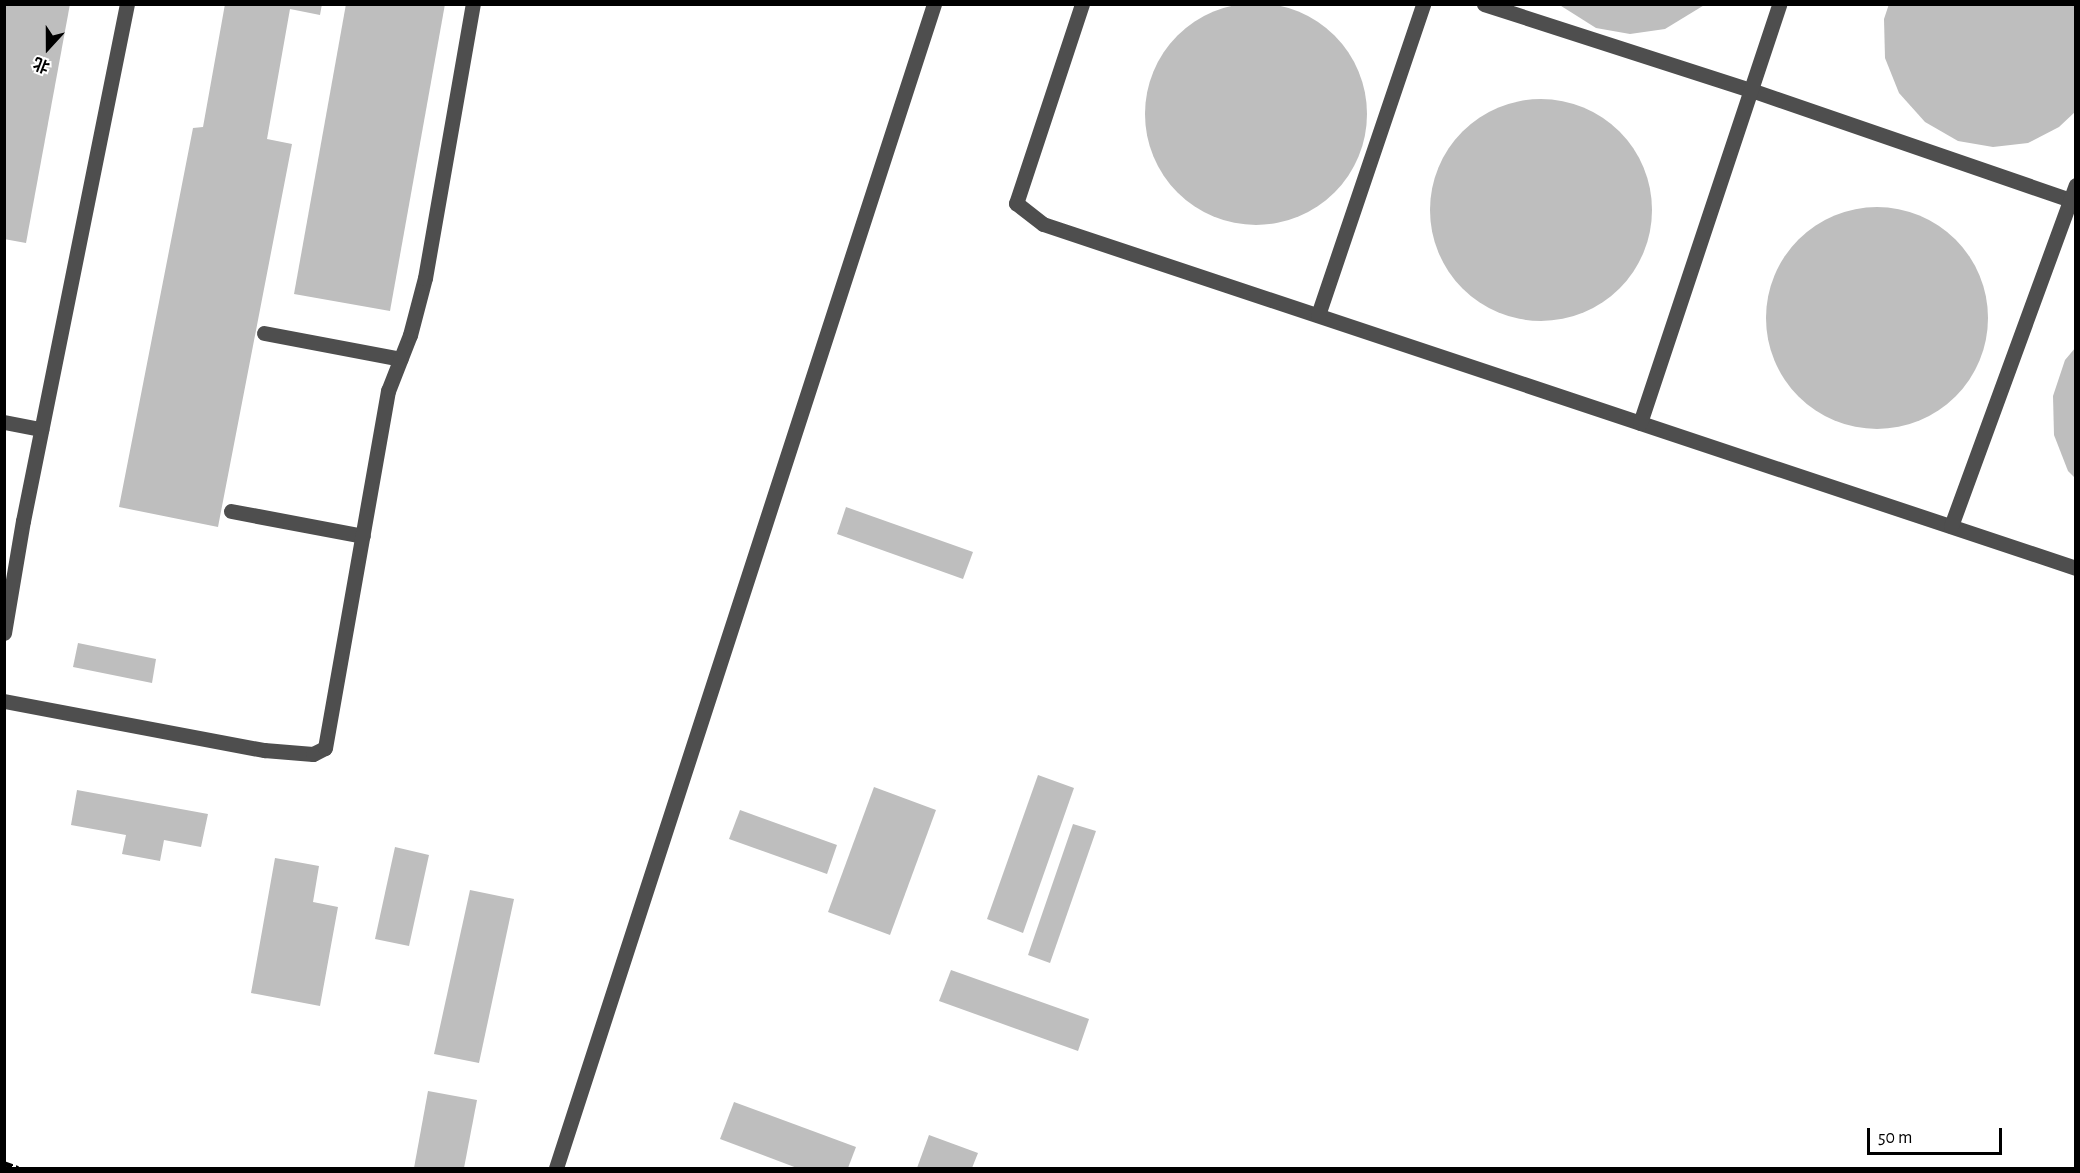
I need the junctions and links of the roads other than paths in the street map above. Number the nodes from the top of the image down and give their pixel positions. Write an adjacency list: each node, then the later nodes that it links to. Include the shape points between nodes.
1 (127, 4): 16 (street)
2 (473, 4): 13 (street, via 425,278)
3 (934, 4): 23 (street)
4 (1082, 4): 11 (street, via 1016,203 1043,224)
5 (1423, 4): 11 (street)
6 (1484, 4): 8 (street)
7 (1779, 4): 8 (street)
8 (1751, 90): 10 (street); 15 (street)
9 (2076, 185): 10 (street)
10 (2073, 201): 18 (street)
11 (1318, 315): 15 (street)
12 (264, 333): 13 (street)
13 (401, 359): 19 (street, via 388,391)
14 (4, 422): 16 (street)
15 (1640, 423): 18 (street)
16 (41, 429): 21 (street)
17 (231, 511): 19 (street)
18 (1951, 526): 20 (street)
19 (363, 536): 22 (street, via 325,748 313,754 264,750)
20 (2076, 568)
21 (4, 633)
22 (4, 701)
23 (556, 1168)

